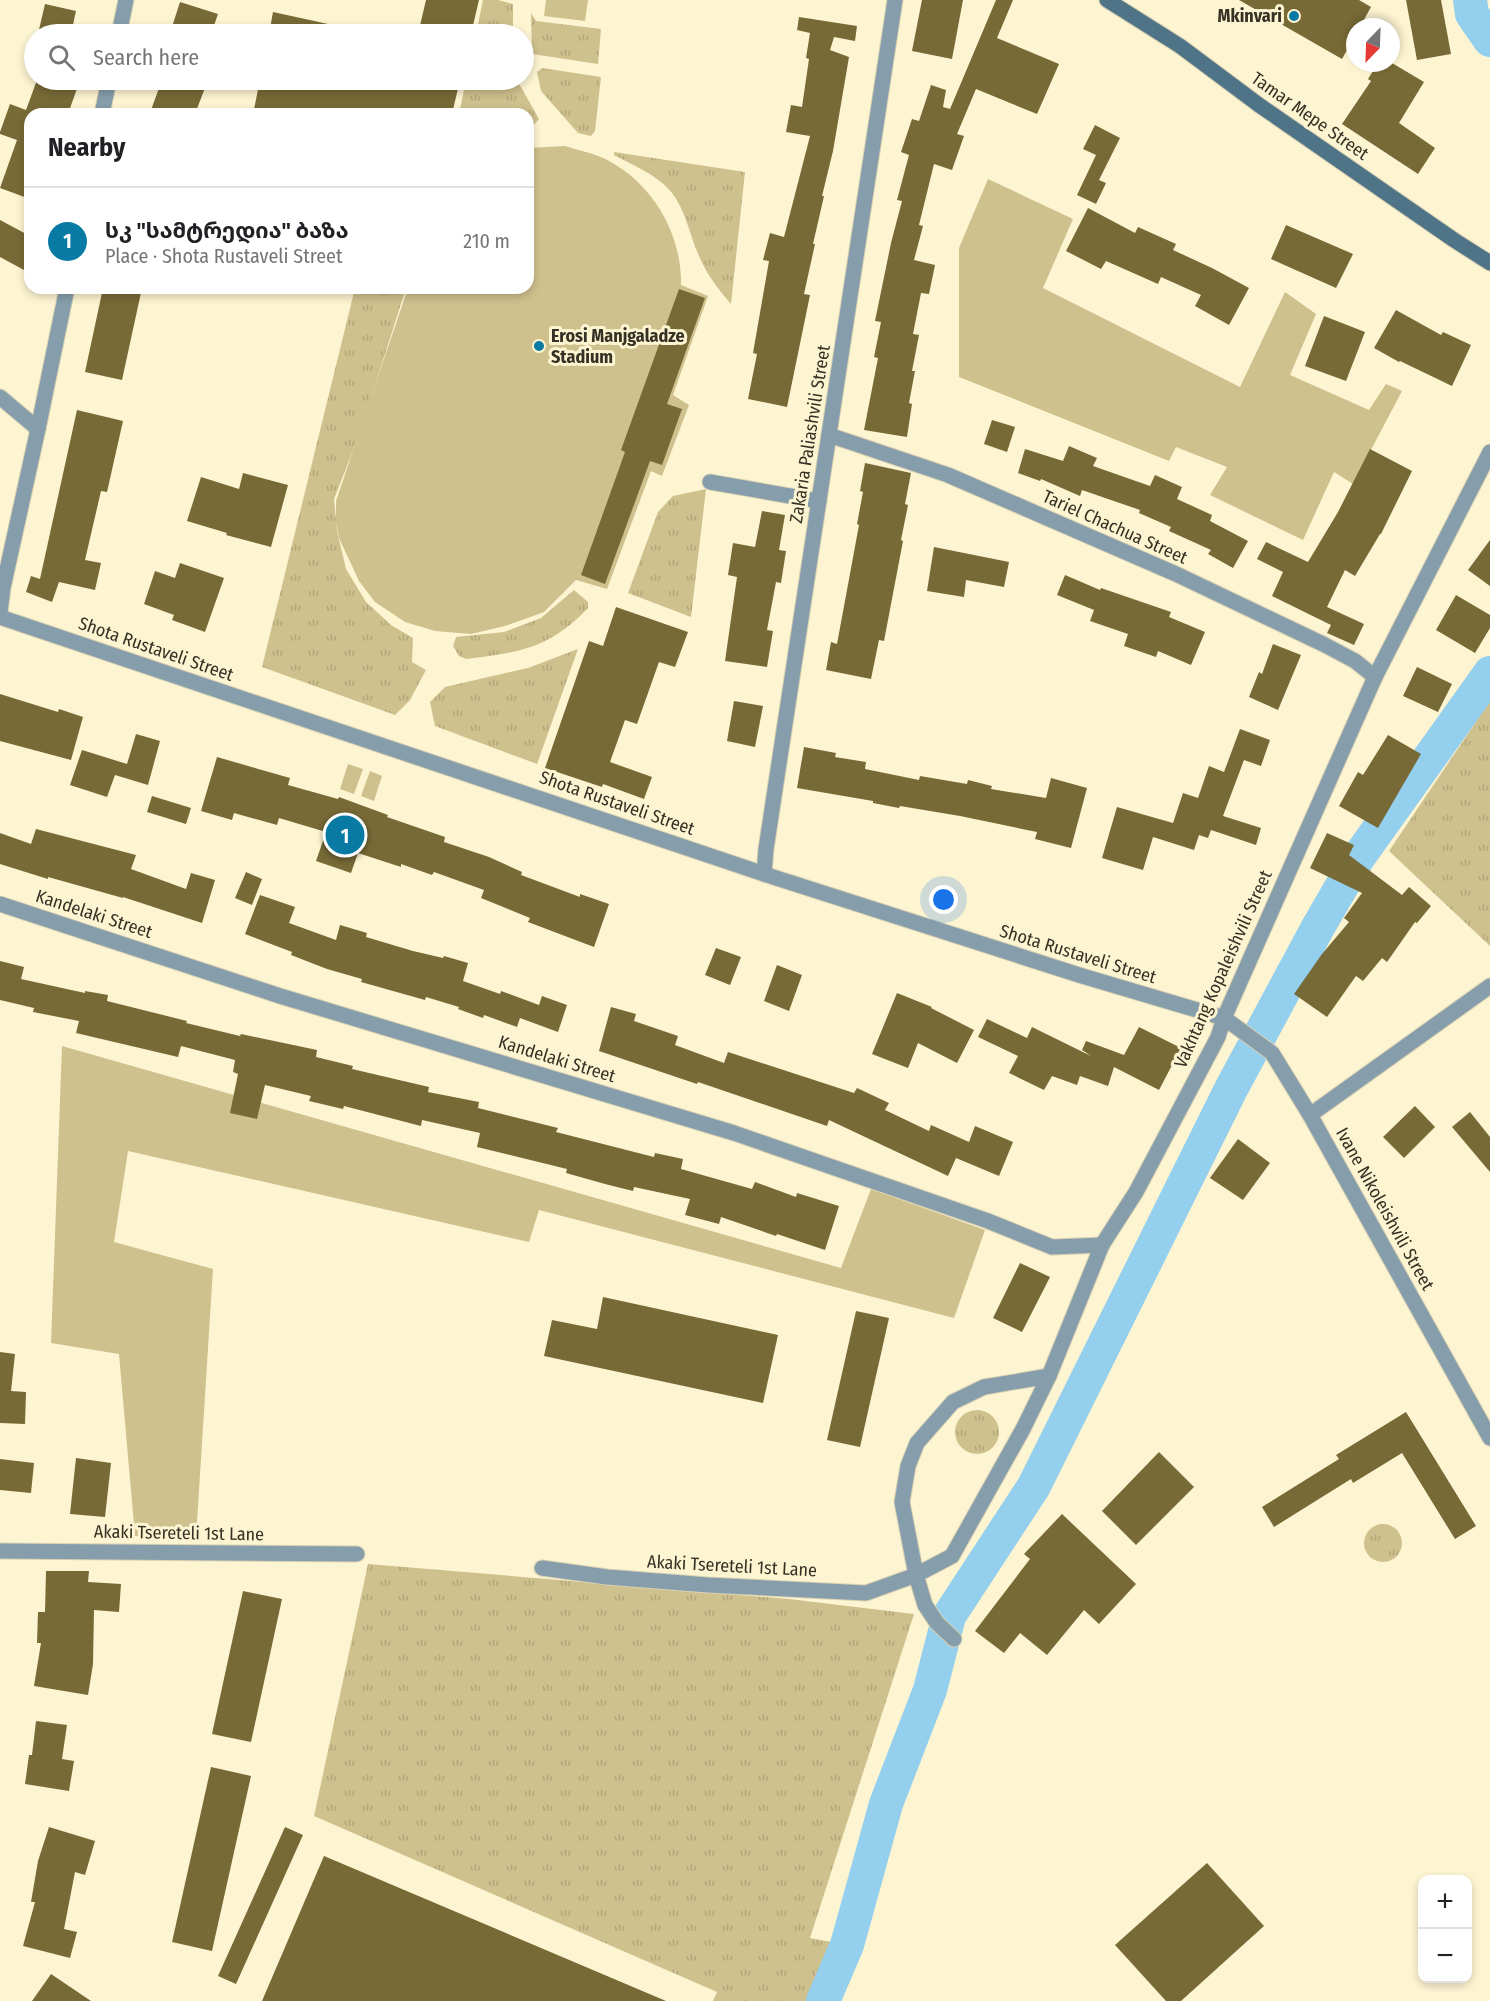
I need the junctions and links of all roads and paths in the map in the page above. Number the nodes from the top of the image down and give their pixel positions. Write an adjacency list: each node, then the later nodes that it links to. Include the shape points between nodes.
1 (126, 0): 4 (street)
2 (895, 0): 11 (street, Zakaria Paliashvili Street)
3 (1107, 0): 7 (main road, Tamar Mepe Street, via 1180,46 1259,105)
4 (121, 24)
5 (108, 90): 6 (street)
6 (103, 108)
7 (1490, 263)
8 (66, 294): 10 (street)
9 (0, 397): 10 (street)
10 (38, 429): 15 (street)
11 (829, 435): 14 (street, Zakaria Paliashvili Street); 16 (street, Tariel Chachua Street, via 948,475 1165,570 1325,645)
12 (1490, 452): 16 (street, Vakhtang Kopaleishvili Street)
13 (710, 482): 14 (street)
14 (819, 501): 17 (street, Zakaria Paliashvili Street)
15 (0, 614): 17 (street, Shota Rustaveli Street)
16 (1375, 677): 20 (street, Vakhtang Kopaleishvili Street)
17 (764, 874): 20 (street, Shota Rustaveli Street)
18 (0, 904): 22 (street, Kandelaki Street, via 280,996 734,1133 1052,1247)
19 (1490, 986): 21 (street)
20 (1224, 1018): 21 (street, Ivane Nikoleishvili Street, via 1272,1053); 22 (street, Vakhtang Kopaleishvili Street, via 1218,1037 1136,1192)
21 (1310, 1115): 24 (street, Ivane Nikoleishvili Street)
22 (1102, 1245): 23 (street, Vakhtang Kopaleishvili Street)
23 (1049, 1376): 28 (street, Vakhtang Kopaleishvili Street, via 952,1556); 28 (street, via 984,1387 953,1402 917,1443 908,1466 902,1502)
24 (1490, 1438)
25 (0, 1551): 26 (street, Akaki Tsereteli 1st Lane)
26 (357, 1554)
27 (542, 1568): 28 (street, Akaki Tsereteli 1st Lane, via 708,1585 866,1593)
28 (916, 1575): 29 (street, via 925,1605)
29 (954, 1639)

